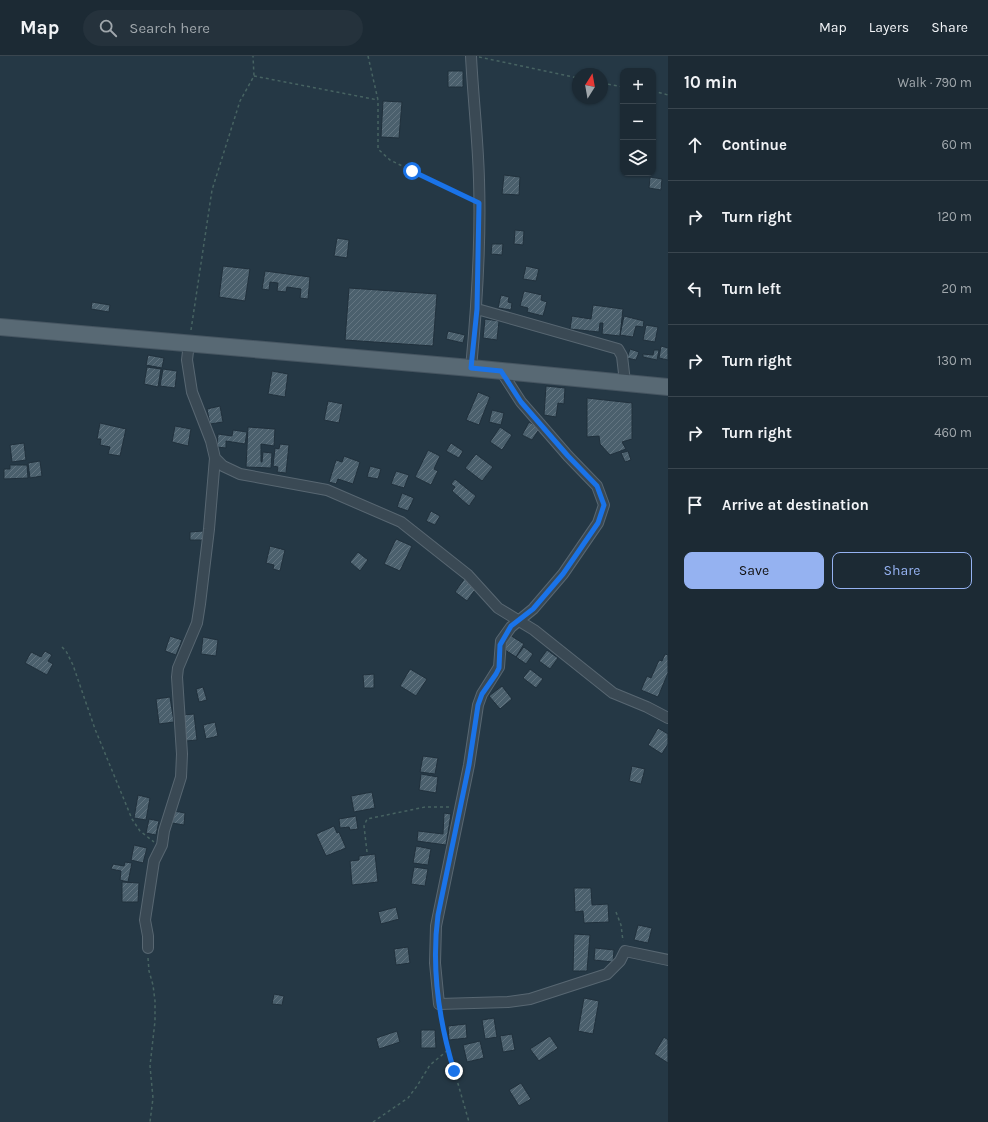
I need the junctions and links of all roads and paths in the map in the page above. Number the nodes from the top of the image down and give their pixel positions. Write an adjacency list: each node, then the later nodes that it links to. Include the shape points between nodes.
1 (253, 56): 5 (path)
2 (368, 56): 11 (path)
3 (471, 56): 12 (street)
4 (476, 56): 6 (path)
5 (254, 76): 11 (path); 15 (path, via 240,101 212,190)
6 (572, 77)
7 (608, 85): 8 (path)
8 (620, 87)
9 (656, 92): 10 (path)
10 (668, 95)
11 (378, 100): 12 (path, via 377,144 383,155)
12 (479, 203): 13 (street)
13 (477, 309): 16 (street); 18 (street, via 618,349 622,356)
14 (0, 327): 15 (main road)
15 (189, 343): 16 (main road); 20 (street, via 187,360 192,392)
16 (471, 368): 17 (main road)
17 (501, 371): 18 (main road); 21 (street, via 521,402 597,486 604,505 598,523 574,559 543,598)
18 (625, 382): 19 (main road)
19 (668, 387)
20 (215, 458): 21 (street, via 230,471 258,478 316,486 391,517 463,570 498,608); 25 (street, via 197,623 176,677 182,754 181,777)
21 (519, 620): 23 (street, via 613,693); 24 (street, via 511,626 500,645 499,668 478,705)
22 (62, 647): 25 (path, via 75,671 95,729 132,819 140,831)
23 (668, 718)
24 (461, 807): 26 (path, via 425,807 367,819 364,826); 31 (street, via 436,926 434,963)
25 (161, 847): 28 (street, via 154,861 146,909)
26 (367, 852)
27 (616, 912): 29 (path)
28 (148, 948): 33 (path, via 148,972 155,1001 150,1066 153,1098)
29 (625, 951): 30 (street); 31 (street, via 608,974 530,999)
30 (668, 960)
31 (439, 1004): 32 (path)
32 (448, 1050): 34 (path, via 434,1060 408,1098); 35 (path)
33 (150, 1122)
34 (373, 1122)
35 (469, 1122)

